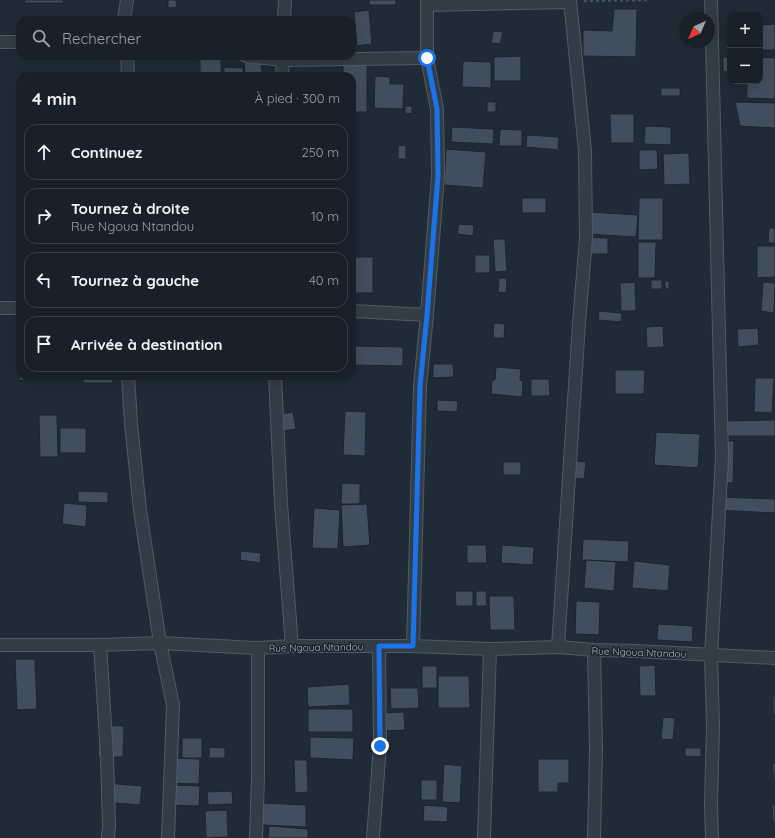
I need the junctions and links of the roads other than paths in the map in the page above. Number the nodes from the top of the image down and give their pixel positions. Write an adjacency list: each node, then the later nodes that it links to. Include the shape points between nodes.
1 (128, 0): 6 (street)
2 (285, 0): 7 (street)
3 (711, 0): 32 (street, via 722,457)
4 (570, 1): 5 (street); 28 (street, via 585,151 586,238)
5 (427, 2): 11 (street)
6 (125, 16)
7 (284, 16)
8 (0, 42): 9 (street)
9 (16, 42)
10 (356, 58): 11 (street)
11 (427, 58): 19 (street, via 437,109 438,176)
12 (127, 60): 14 (street)
13 (283, 60): 15 (street)
14 (128, 72)
15 (282, 72)
16 (0, 308): 17 (street)
17 (16, 308)
18 (356, 311): 19 (street)
19 (427, 315): 27 (street, via 420,386)
20 (128, 380): 22 (street, via 140,510)
21 (275, 380): 25 (street, via 281,504)
22 (160, 643): 24 (street, Rue Ngoua Ntandou); 29 (street, Rue Ngoua Ntandou); 35 (street, via 173,705)
23 (0, 645): 24 (street, Rue Ngoua Ntandou)
24 (100, 645): 34 (street, via 107,756)
25 (292, 646): 26 (street, Rue Ngoua Ntandou); 29 (street, Rue Ngoua Ntandou)
26 (379, 646): 27 (street, Rue Ngoua Ntandou); 37 (street, via 380,746)
27 (413, 646): 30 (street, Rue Ngoua Ntandou)
28 (558, 647): 30 (street, Rue Ngoua Ntandou); 31 (street, Rue Ngoua Ntandou)
29 (258, 648): 36 (street)
30 (490, 649): 38 (street)
31 (594, 650): 32 (street, Rue Ngoua Ntandou); 39 (street)
32 (711, 655): 33 (street, Rue Ngoua Ntandou); 40 (street)
33 (775, 658)
34 (108, 838)
35 (168, 838)
36 (256, 838)
37 (373, 838)
38 (484, 838)
39 (594, 838)
40 (712, 838)

